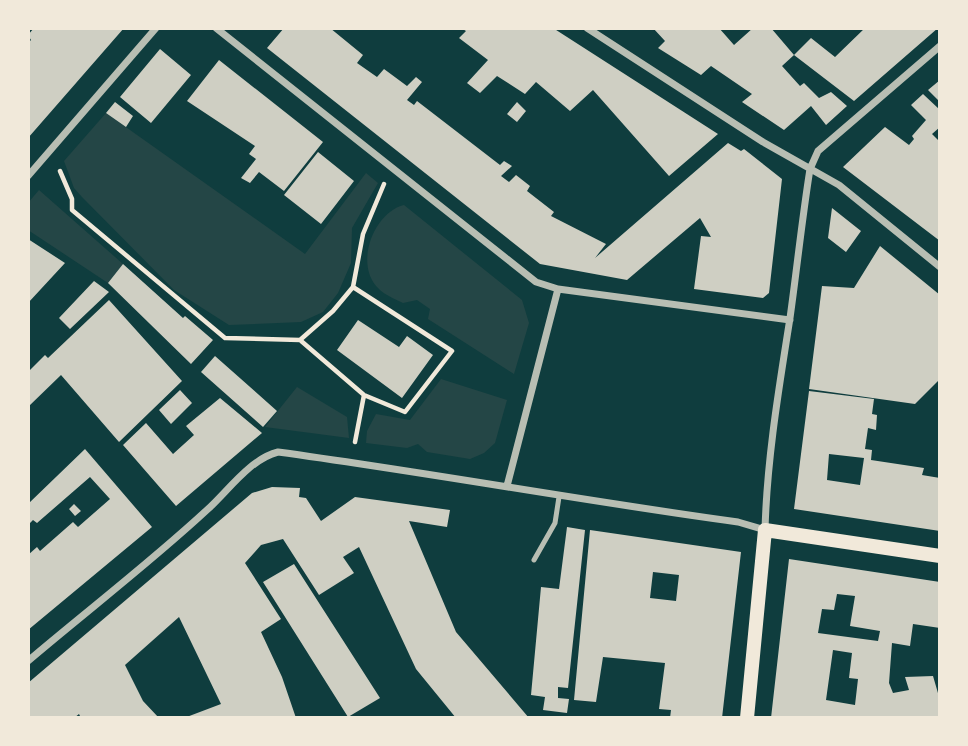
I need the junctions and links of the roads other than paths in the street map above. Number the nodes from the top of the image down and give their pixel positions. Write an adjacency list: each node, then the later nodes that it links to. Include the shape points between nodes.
1 (156, 28): 6 (street)
2 (216, 28): 8 (street, via 536,282)
3 (587, 28): 5 (street)
4 (940, 46): 5 (street, via 818,151)
5 (810, 169): 7 (street, via 839,185); 9 (street)
6 (28, 176)
7 (940, 267)
8 (558, 289): 9 (street); 10 (street)
9 (790, 320): 12 (street, via 779,373)
10 (507, 486): 11 (street); 15 (street, via 348,461 269,454)
11 (559, 497): 12 (street, via 738,522); 14 (lane, via 555,523)
12 (765, 530): 13 (main road); 16 (main road)
13 (940, 556)
14 (534, 560)
15 (28, 661)
16 (747, 718)

